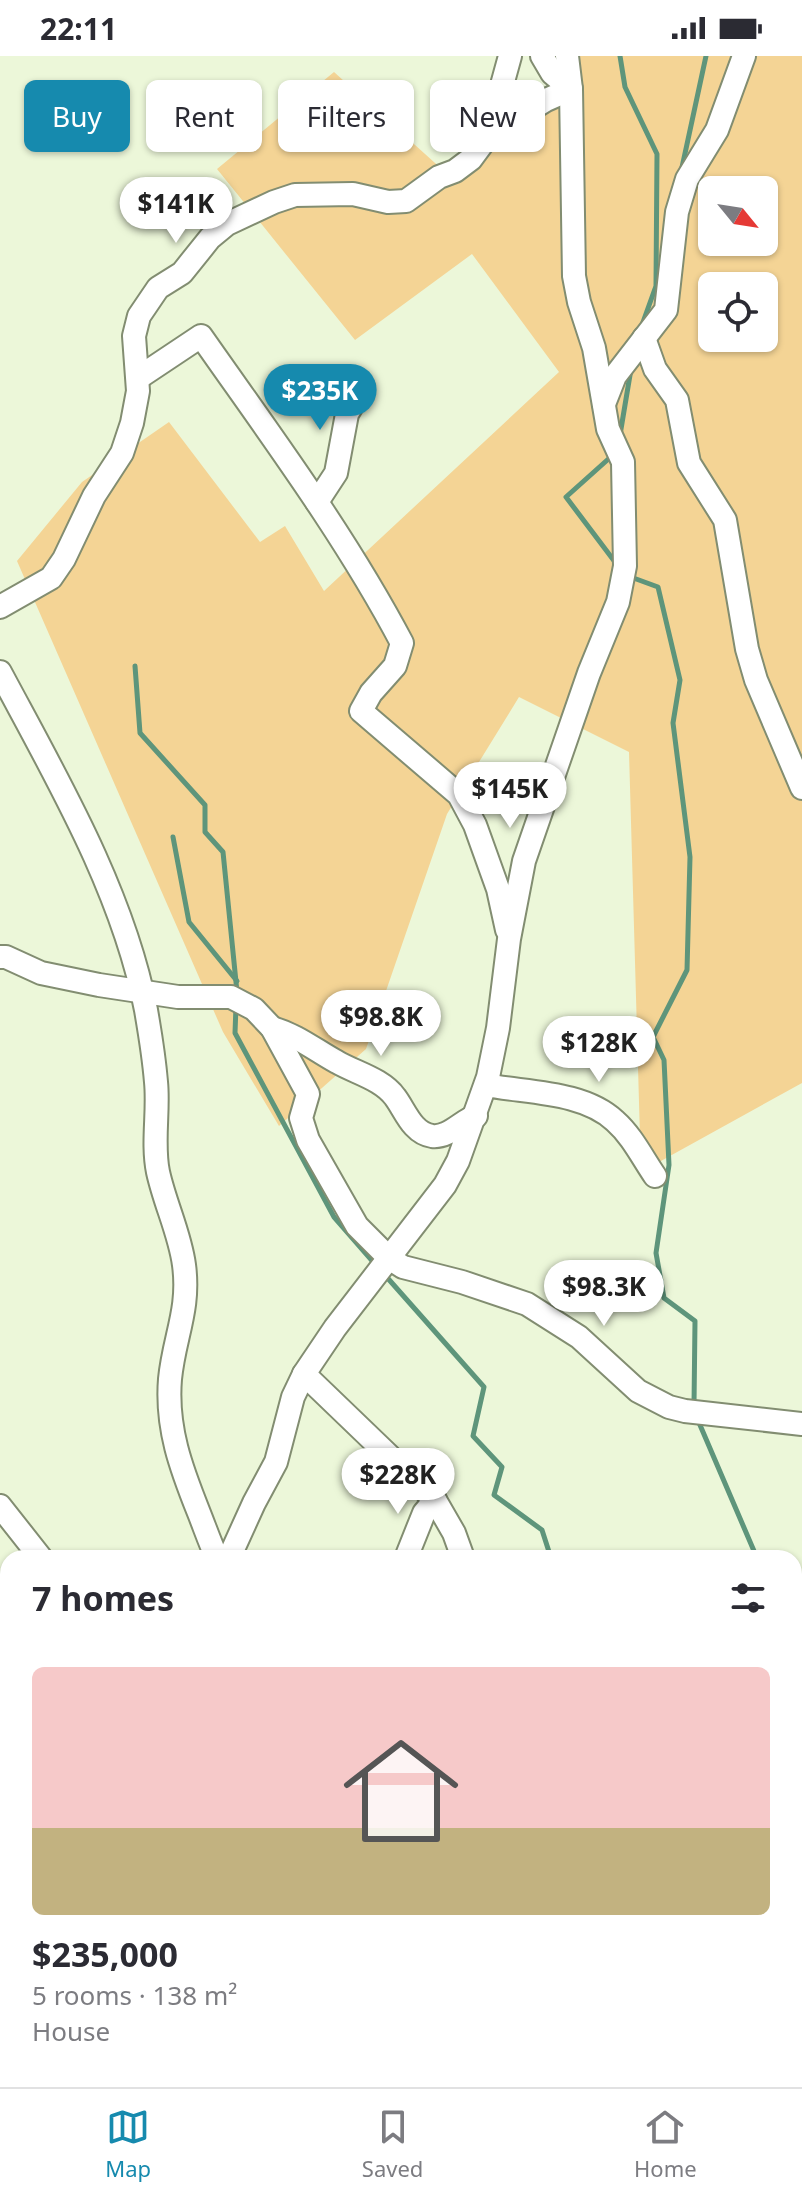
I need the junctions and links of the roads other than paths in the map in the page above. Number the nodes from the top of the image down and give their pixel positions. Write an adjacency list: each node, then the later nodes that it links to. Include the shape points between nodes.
1 (510, 56): 5 (street)
2 (542, 56): 6 (street)
3 (567, 56): 6 (street)
4 (744, 56): 9 (street, via 717,130 687,179 677,212 666,310)
5 (503, 80)
6 (571, 89): 7 (street); 12 (street, via 574,276)
7 (545, 101)
8 (476, 152): 10 (street, via 406,201 353,194 295,195 227,224 182,273 158,288 139,316 134,336)
9 (644, 338): 12 (street, via 615,376); 16 (street, via 655,369 677,400 689,463 725,520 747,649)
10 (138, 378): 13 (street, via 201,336); 14 (street, via 122,453 64,559 51,578)
11 (363, 387): 13 (street, via 347,414 336,473)
12 (604, 406): 17 (street, via 623,462 623,585 524,861)
13 (317, 502): 17 (street, via 402,643 395,666 361,711 459,795 498,889)
14 (0, 607)
15 (0, 672): 19 (street, via 77,819 128,942)
16 (802, 788)
17 (509, 939): 21 (street)
18 (0, 957): 19 (street, via 41,973)
19 (140, 989): 20 (street, via 178,997 231,997 254,1009); 30 (street, via 156,1082 158,1169 186,1282 170,1376 173,1438)
20 (272, 1028): 22 (street, via 377,1081 394,1095 416,1128 432,1136); 24 (street, via 308,1094 301,1118 308,1140 357,1226)
21 (486, 1085): 22 (street); 23 (street, via 592,1106 630,1137)
22 (476, 1116): 24 (street, via 445,1185)
23 (655, 1176)
24 (389, 1258): 25 (street); 26 (street, via 403,1267 527,1304 579,1337 638,1391 669,1407)
25 (304, 1374): 27 (street); 31 (street, via 276,1462)
26 (802, 1424)
27 (435, 1500): 32 (street); 33 (street)
28 (0, 1506): 29 (street)
29 (35, 1550)
30 (214, 1550)
31 (233, 1550)
32 (409, 1550)
33 (460, 1550)

